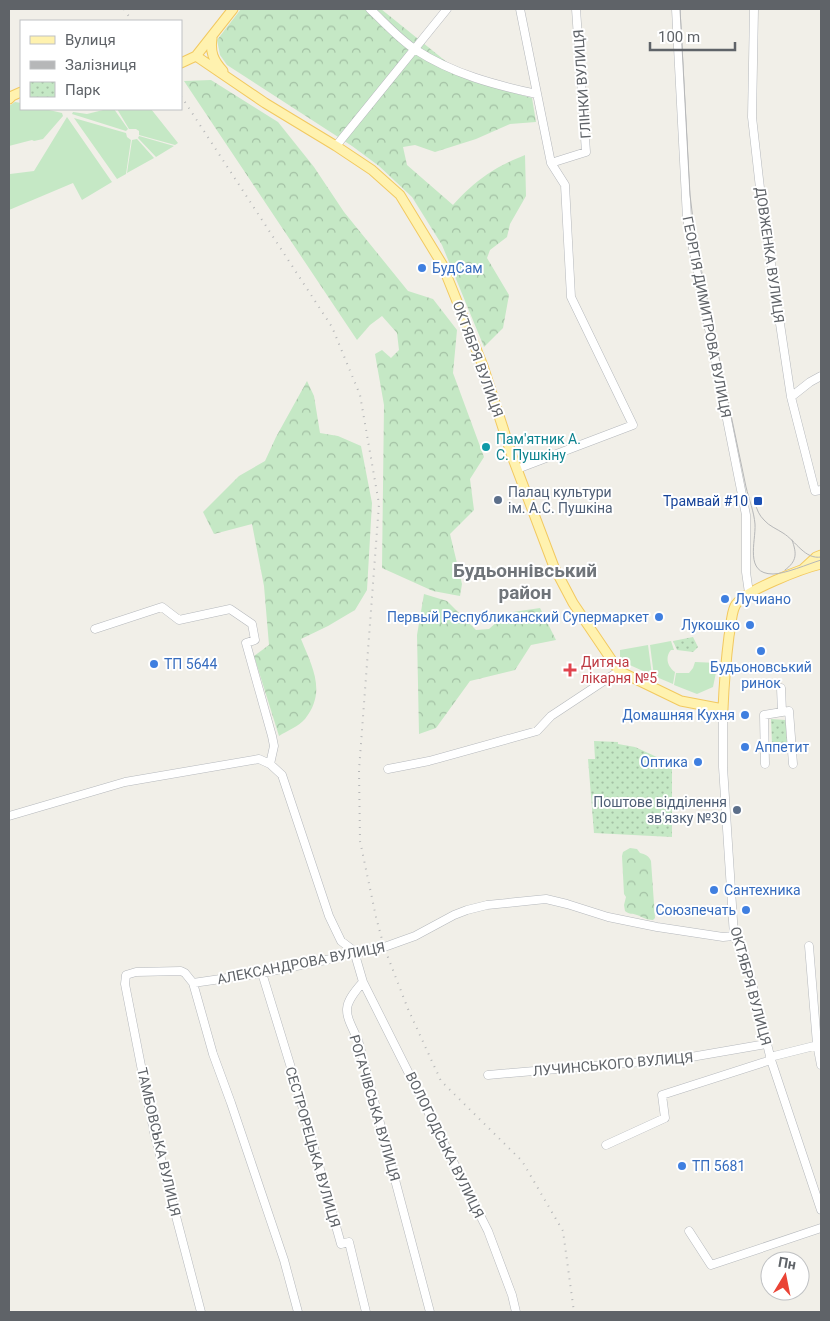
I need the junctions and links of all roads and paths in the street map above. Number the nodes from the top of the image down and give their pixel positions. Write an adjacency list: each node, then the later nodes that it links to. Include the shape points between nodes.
1 (232, 9): 8 (main road)
2 (370, 9): 9 (street)
3 (447, 9): 9 (street)
4 (520, 9): 14 (street)
5 (576, 9): 17 (street, ГЛІНКИ ВУЛИЦЯ, via 586,152)
6 (676, 9): 25 (street, ГЕОРГІЯ ДИМИТРОВА ВУЛИЦЯ, via 687,218 746,515)
7 (754, 9): 19 (street, ДОВЖЕНКА ВУЛИЦЯ, via 752,117)
8 (212, 37): 10 (main road); 12 (main road, via 210,48 213,58)
9 (414, 50): 14 (street, via 467,75); 16 (street)
10 (196, 56): 11 (main road); 12 (main road, ОКТЯБРЯ ВУЛИЦЯ)
11 (182, 63)
12 (231, 80): 16 (main road, ОКТЯБРЯ ВУЛИЦЯ)
13 (20, 92): 15 (main road)
14 (537, 94): 17 (street)
15 (9, 99)
16 (336, 146): 20 (main road, ОКТЯБРЯ ВУЛИЦЯ, via 372,170 400,196 442,264 483,366)
17 (551, 163): 20 (street, via 565,185 571,297 633,425)
18 (821, 376): 19 (street)
19 (791, 397): 21 (street, ДОВЖЕНКА ВУЛИЦЯ, via 815,491)
20 (517, 469): 27 (main road, ОКТЯБРЯ ВУЛИЦЯ, via 554,567)
21 (821, 490)
22 (821, 555): 24 (main road)
23 (821, 564): 24 (main road)
24 (803, 569): 25 (main road)
25 (749, 593): 29 (main road, via 736,604 733,615)
26 (95, 629): 31 (street, via 162,607 179,620 230,609 252,624 255,640 246,643 274,746)
27 (619, 671): 29 (main road, via 681,701); 34 (street, via 551,716 537,731)
28 (781, 688): 30 (street)
29 (723, 709): 36 (street, ОКТЯБРЯ ВУЛИЦЯ, via 723,767)
30 (782, 712): 32 (street, via 764,714); 33 (street, via 789,711)
31 (270, 764): 35 (street, via 259,759 125,782); 38 (street, via 282,774 329,916 341,941)
32 (765, 764)
33 (793, 764)
34 (388, 769)
35 (9, 816)
36 (734, 936): 38 (street, АЛЕКСАНДРОВА ВУЛИЦЯ, via 657,927 546,899 467,910 397,943 366,952); 42 (street, ОКТЯБРЯ ВУЛИЦЯ, via 745,955)
37 (809, 946): 43 (street)
38 (354, 951): 39 (street, АЛЕКСАНДРОВА ВУЛИЦЯ); 40 (street)
39 (262, 973): 41 (street, АЛЕКСАНДРОВА ВУЛИЦЯ); 53 (street, СЕСТРОРЕЦЬКА ВУЛИЦЯ, via 340,1244 349,1242)
40 (363, 982): 54 (street, РОГАЧІВСЬКА ВУЛИЦЯ, via 351,996 346,1013 358,1040); 55 (street, ВОЛОГОДСЬКА ВУЛИЦЯ, via 488,1231)
41 (193, 983): 51 (street, ТАМБОВСЬКА ВУЛИЦЯ, via 181,971 130,973 126,975 125,984 154,1132); 52 (street, via 213,1054)
42 (766, 1044): 44 (street, ОКТЯБРЯ ВУЛИЦЯ); 46 (street, ЛУЧИНСЬКОГО ВУЛИЦЯ, via 668,1061)
43 (818, 1046): 44 (street); 45 (street)
44 (771, 1059): 47 (street, ЛУЧИНСЬКОГО ВУЛИЦЯ, via 662,1096 665,1118); 48 (street, ОКТЯБРЯ ВУЛИЦЯ)
45 (821, 1065)
46 (488, 1075)
47 (606, 1145)
48 (821, 1210)
49 (821, 1228): 50 (street, via 711,1265)
50 (689, 1231)
51 (201, 1312)
52 (298, 1312)
53 (366, 1312)
54 (430, 1312)
55 (516, 1312)

